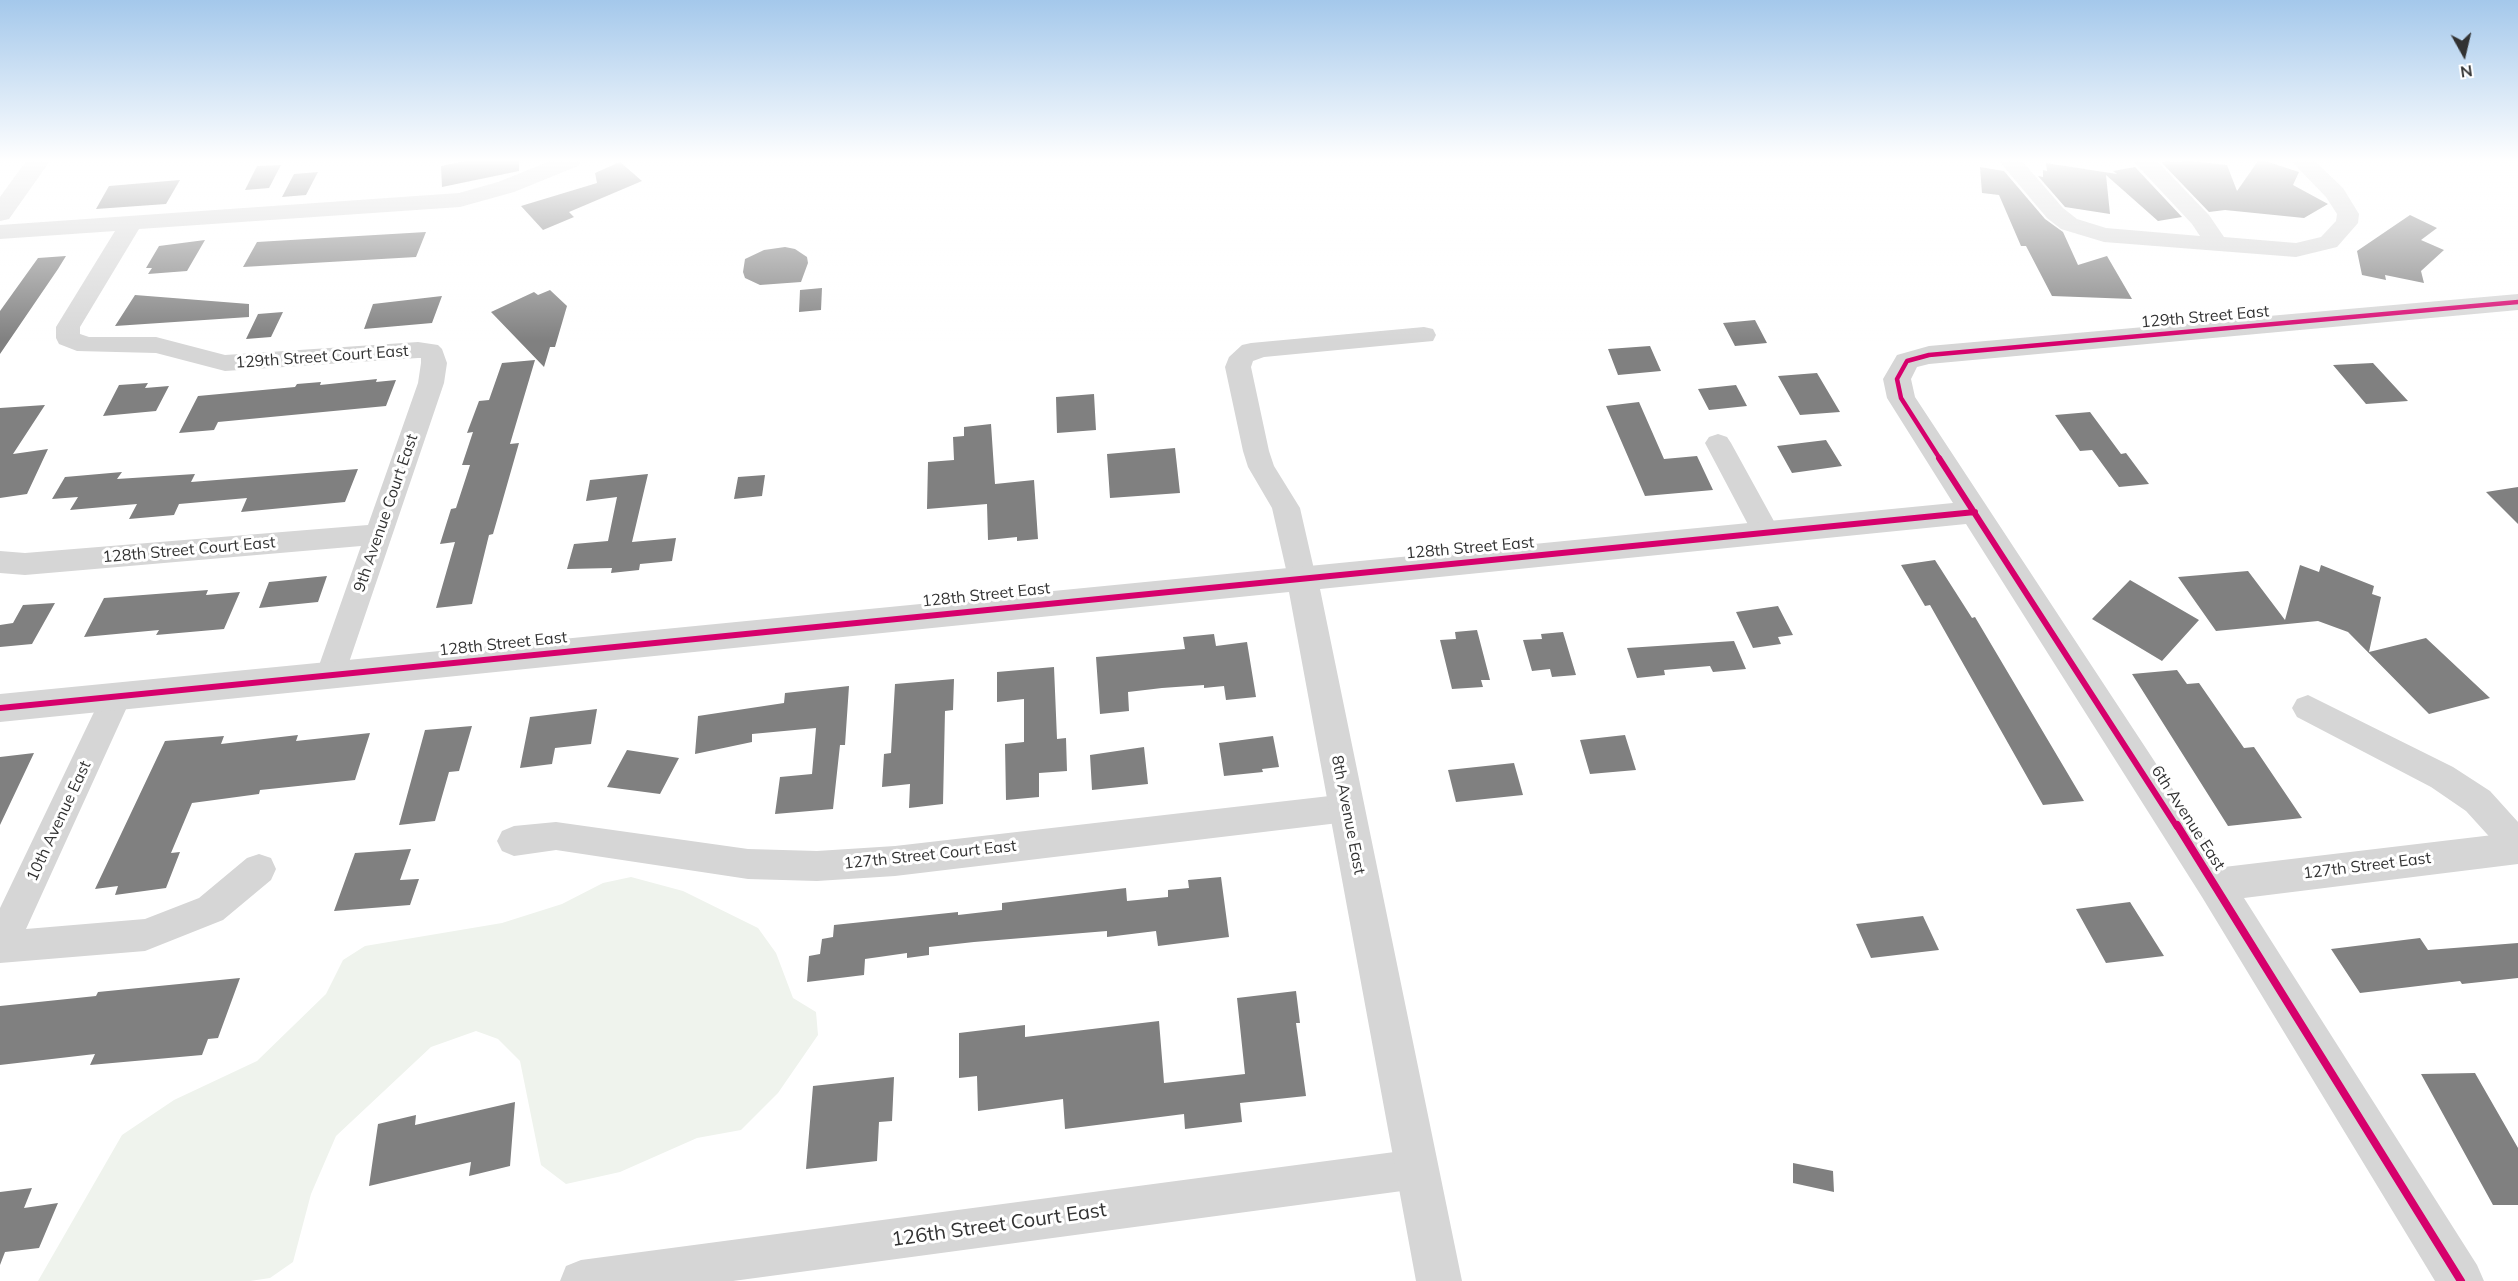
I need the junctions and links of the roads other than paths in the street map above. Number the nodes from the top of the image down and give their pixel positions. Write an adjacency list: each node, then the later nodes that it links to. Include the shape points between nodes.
1 (186, 221): 5 (street)
2 (2065, 221): 7 (street, via 2116,237)
3 (2202, 221): 7 (street)
4 (2347, 221): 7 (street, via 2329,242 2296,250)
5 (130, 225): 6 (street); 10 (street, 129th Street Court East, via 73,315 68,338 86,345 156,345 225,363)
6 (0, 232)
7 (2216, 243)
8 (2518, 302): 11 (street, 129th Street East, via 1929,355 1907,361)
9 (1424, 334): 17 (street, 8th Avenue East, via 1264,349 1242,357 1238,367 1256,451 1261,467 1286,508)
10 (429, 351): 14 (street, 9th Avenue Court East, via 434,363 431,383)
11 (1900, 370): 13 (street, 6th Avenue East, via 1901,398)
12 (1718, 443): 15 (street)
13 (1975, 512): 15 (street, 128th Street East); 26 (street, 6th Avenue East)
14 (378, 534): 16 (street, 128th Street Court East, via 25,564); 18 (street, 9th Avenue Court East)
15 (1767, 534): 17 (street, 128th Street East)
16 (0, 562)
17 (1302, 578): 18 (street, 128th Street East); 22 (street, 8th Avenue East)
18 (332, 675): 19 (street, 128th Street East)
19 (117, 696): 20 (street, 128th Street East); 27 (street, 10th Avenue East)
20 (0, 708)
21 (2308, 708): 24 (street, via 2442,777 2478,801)
22 (1347, 808): 23 (street, 127th Street Court East, via 895,861 817,866 748,864 556,836); 28 (street, 8th Avenue East)
23 (514, 841)
24 (2518, 847): 26 (street, 127th Street East)
25 (259, 869): 27 (street, via 211,909 145,935)
26 (2216, 885): 31 (street, 6th Avenue East)
27 (0, 947)
28 (1417, 1169): 29 (street, 126th Street Court East); 30 (street, 8th Avenue East)
29 (581, 1281)
30 (1439, 1281)
31 (2461, 1281)

